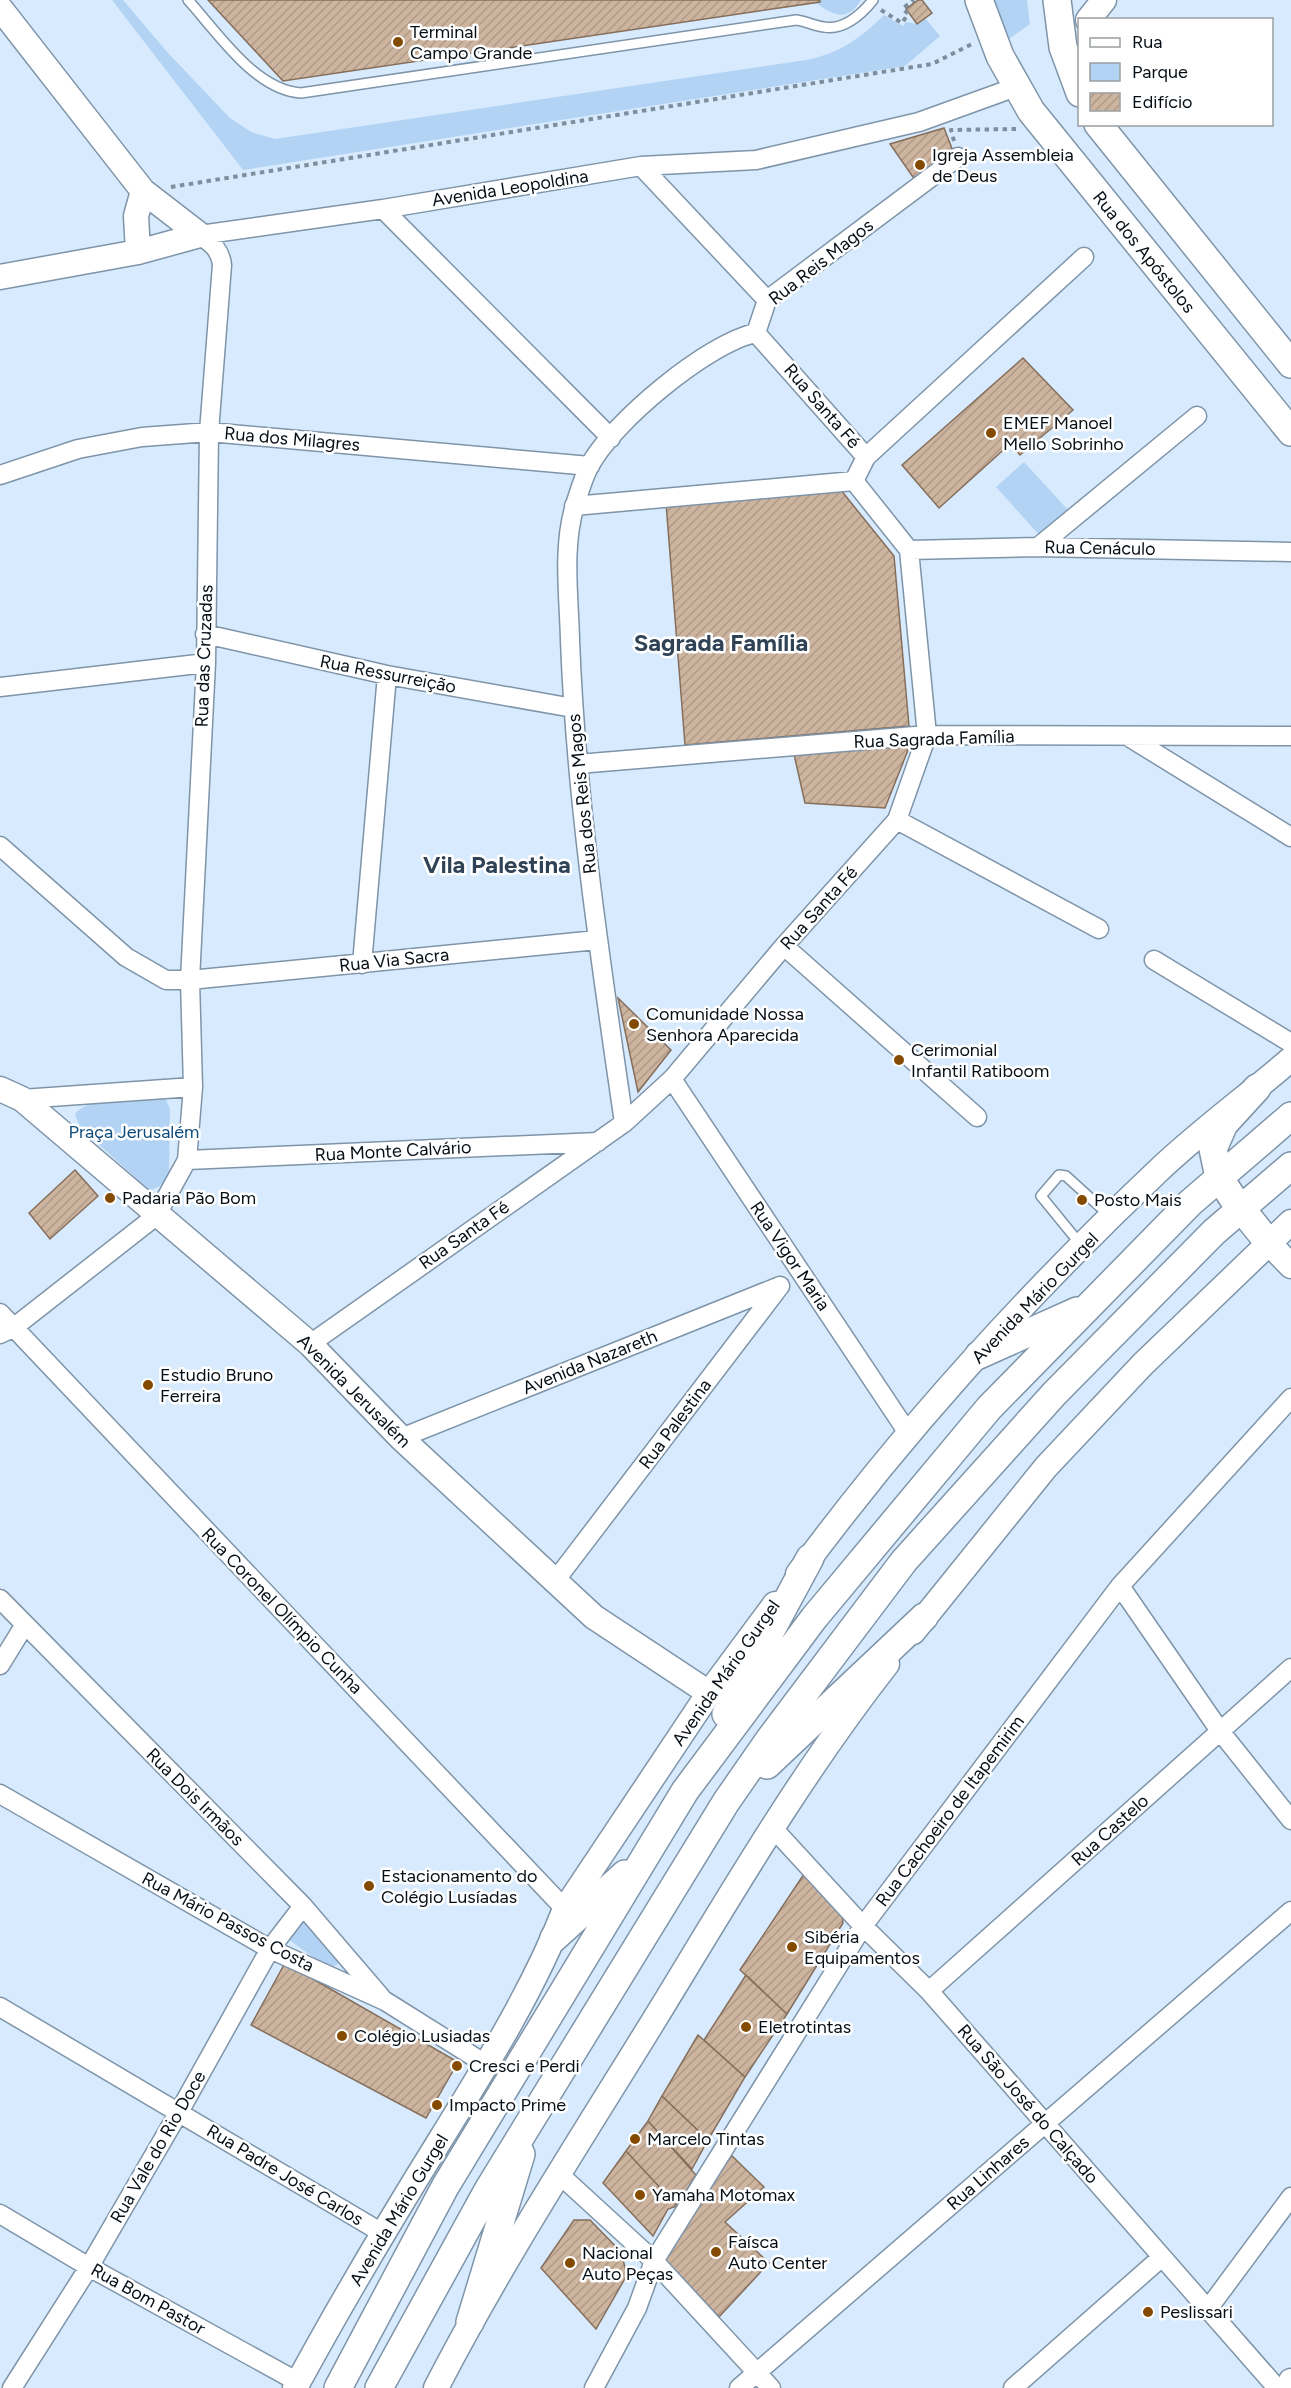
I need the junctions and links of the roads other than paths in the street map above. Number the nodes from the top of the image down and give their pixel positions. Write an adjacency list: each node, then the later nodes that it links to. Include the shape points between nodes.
1 (188, 0): 5 (lane, via 263,81 281,90 301,93 796,20 836,27)
2 (979, 0): 10 (main road, Rua dos Apóstolos)
3 (1058, 0): 8 (main road)
4 (1104, 0): 7 (main road)
5 (872, 2)
6 (0, 8): 14 (main road)
7 (1090, 18)
8 (1071, 38): 9 (main road)
9 (1078, 81)
10 (1016, 87): 13 (street, Avenida Leopoldina, via 919,122 756,160); 25 (main road, Rua dos Apóstolos, via 1044,129)
11 (1100, 126): 22 (main road)
12 (958, 157): 20 (street, Rua Reis Magos)
13 (641, 166): 15 (street, Avenida Leopoldina); 20 (street)
14 (142, 192): 16 (main road); 17 (main road, via 136,216)
15 (383, 209): 16 (street, Avenida Leopoldina); 26 (street)
16 (200, 235): 17 (main road, Avenida Leopoldina); 24 (street, Rua das Cruzadas, via 215,246 222,265)
17 (138, 252): 19 (main road, Avenida Leopoldina)
18 (1084, 257): 27 (street)
19 (0, 277)
20 (767, 300): 21 (street, Rua Reis Magos)
21 (756, 333): 26 (street, via 739,336 711,351 648,401); 27 (street, Rua Santa Fé)
22 (1291, 364)
23 (1197, 416): 32 (street)
24 (209, 432): 28 (street, Rua dos Milagres); 29 (street, Rua dos Milagres, via 142,437 78,449); 35 (street, Rua das Cruzadas)
25 (1291, 432)
26 (611, 438): 28 (street)
27 (866, 457): 30 (street, Rua Santa Fé)
28 (590, 466): 31 (street, Rua dos Reis Magos)
29 (0, 475)
30 (854, 481): 31 (street); 33 (street)
31 (574, 506): 39 (street, Rua dos Reis Magos, via 567,543)
32 (1038, 547): 33 (street, Rua Cenáculo); 34 (street, Rua Cenáculo)
33 (909, 550): 40 (street, Rua Santa Fé)
34 (1291, 552)
35 (205, 634): 36 (street, Rua das Cruzadas); 37 (street, Rua Ressurreição)
36 (206, 663): 38 (street); 52 (street, Rua das Cruzadas)
37 (387, 675): 39 (street, Rua Ressurreição); 51 (street)
38 (0, 687)
39 (573, 708): 43 (street, Rua dos Reis Magos)
40 (927, 735): 41 (street, Rua Sagrada Família); 43 (street, Rua Sagrada Família); 44 (street, Rua Santa Fé)
41 (1128, 736): 42 (street, Rua Sagrada Família); 45 (street)
42 (1291, 736)
43 (578, 764): 48 (street, Rua dos Reis Magos)
44 (897, 820): 47 (street); 49 (street, Rua Santa Fé)
45 (1291, 837)
46 (0, 846): 52 (street, Rua Via Sacra, via 126,957 166,980)
47 (1099, 929)
48 (597, 940): 51 (street, Rua Via Sacra); 62 (street, Rua dos Reis Magos)
49 (784, 946): 55 (street, Rua Santa Fé); 61 (street)
50 (1154, 960): 53 (street)
51 (362, 964): 52 (street, Rua Via Sacra)
52 (190, 980): 56 (street, Rua das Cruzadas)
53 (1291, 1043)
54 (1291, 1059): 57 (main road, Avenida Mário Gurgel)
55 (672, 1079): 62 (street, Rua Santa Fé); 74 (street, Rua Vigor Maria)
56 (193, 1087): 59 (street); 64 (street, Rua das Cruzadas)
57 (1257, 1088): 66 (main road, via 1224,1124 1213,1149); 69 (main road, Avenida Mário Gurgel, via 1160,1169)
58 (0, 1089): 59 (main road, Avenida Jerusalém)
59 (22, 1100): 68 (main road, Avenida Jerusalém)
60 (1291, 1116): 66 (main road, Avenida Mário Gurgel)
61 (977, 1117)
62 (624, 1123): 63 (street, Rua Santa Fé)
63 (598, 1142): 64 (street, Rua Monte Calvário); 79 (street, Rua Santa Fé)
64 (188, 1160): 68 (street, Rua das Cruzadas)
65 (1291, 1166): 67 (main road)
66 (1219, 1177): 67 (main road); 76 (main road, Avenida Mário Gurgel)
67 (1241, 1209): 71 (main road); 96 (main road, via 1054,1394 904,1561)
68 (156, 1216): 78 (street); 79 (main road, Avenida Jerusalém)
69 (1112, 1217): 72 (main road, Avenida Mário Gurgel); 72 (lane, via 1063,1175 1042,1192 1043,1201)
70 (1291, 1222): 71 (main road)
71 (1268, 1242): 73 (main road); 88 (main road, via 1143,1364 1046,1467)
72 (1083, 1247): 80 (main road, Avenida Mário Gurgel)
73 (1291, 1266)
74 (797, 1267): 75 (street, Rua Palestina); 82 (street, Rua Vigor Maria)
75 (780, 1286): 83 (street, Avenida Nazareth); 85 (street, Rua Palestina)
76 (1091, 1304): 80 (main road); 94 (main road, Avenida Mário Gurgel, via 974,1426 814,1618)
77 (0, 1313): 78 (street, Rua Coronel Olímpio Cunha)
78 (7, 1331): 101 (street, Rua Coronel Olímpio Cunha)
79 (310, 1344): 83 (main road, Avenida Jerusalém)
80 (980, 1355): 82 (main road, Avenida Mário Gurgel)
81 (1291, 1398): 86 (street, Rua Cachoeiro de Itapemirim)
82 (908, 1433): 84 (main road, Avenida Mário Gurgel)
83 (401, 1438): 85 (main road, Avenida Jerusalém)
84 (810, 1558): 92 (main road, Avenida Mário Gurgel); 94 (main road)
85 (555, 1581): 92 (main road, Avenida Jerusalém, via 594,1617)
86 (1120, 1586): 93 (street); 103 (street, Rua Cachoeiro de Itapemirim)
87 (0, 1599): 89 (street, Rua Dois Irmãos)
88 (924, 1617): 96 (main road); 98 (main road, via 836,1730)
89 (24, 1626): 90 (street); 100 (street, Rua Dois Irmãos)
90 (0, 1665)
91 (1291, 1668): 93 (street, Rua Castelo)
92 (709, 1693): 101 (main road, Avenida Mário Gurgel)
93 (1220, 1731): 97 (street); 106 (street, Rua Castelo)
94 (685, 1791): 99 (main road, Avenida Mário Gurgel)
95 (0, 1794): 105 (street, Rua Mário Passos Costa)
96 (726, 1803): 111 (main road)
97 (1291, 1820)
98 (772, 1827): 103 (street, Rua São José do Calçado); 113 (main road)
99 (646, 1855): 104 (main road); 126 (main road, Avenida Mário Gurgel, via 445,2187)
100 (303, 1906): 105 (street, Rua Vale do Rio Doce); 107 (street, Rua Dois Irmãos)
101 (565, 1909): 104 (main road, Avenida Mário Gurgel)
102 (1291, 1911): 112 (street, Rua Linhares)
103 (863, 1926): 106 (street, Rua São José do Calçado); 118 (street, Rua Cachoeiro de Itapemirim)
104 (554, 1938): 109 (main road, Avenida Mário Gurgel)
105 (270, 1949): 107 (street, Rua Mário Passos Costa); 110 (street, Rua Vale do Rio Doce)
106 (929, 1991): 112 (street, Rua São José do Calçado)
107 (385, 2001): 109 (street, Rua Mário Passos Costa)
108 (0, 2007): 110 (street, Rua Padre José Carlos)
109 (487, 2065): 116 (main road, Avenida Mário Gurgel)
110 (179, 2112): 116 (street, Rua Padre José Carlos); 119 (street, Rua Vale do Rio Doce)
111 (531, 2119): 121 (main road); 127 (main road)
112 (1045, 2123): 117 (street, Rua São José do Calçado); 122 (street, Rua Linhares)
113 (559, 2174): 118 (street); 121 (main road)
114 (1291, 2197): 120 (street)
115 (0, 2214): 119 (street, Rua Bom Pastor)
116 (384, 2234): 124 (main road, Avenida Mário Gurgel)
117 (1162, 2257): 120 (street, Rua São José do Calçado); 132 (street)
118 (654, 2261): 122 (street); 129 (street, Rua Cachoeiro de Itapemirim, via 637,2308)
119 (88, 2267): 124 (street, Rua Bom Pastor); 125 (street, Rua Vale do Rio Doce)
120 (1208, 2309): 133 (street, Rua São José do Calçado)
121 (470, 2322): 128 (main road)
122 (756, 2373): 130 (street, Rua Linhares); 131 (street)
123 (1291, 2381): 134 (main road)
124 (296, 2385)
125 (12, 2388)
126 (338, 2388)
127 (379, 2388)
128 (436, 2388)
129 (594, 2388)
130 (740, 2388)
131 (771, 2388)
132 (1013, 2388)
133 (1277, 2388)
134 (1288, 2388)

